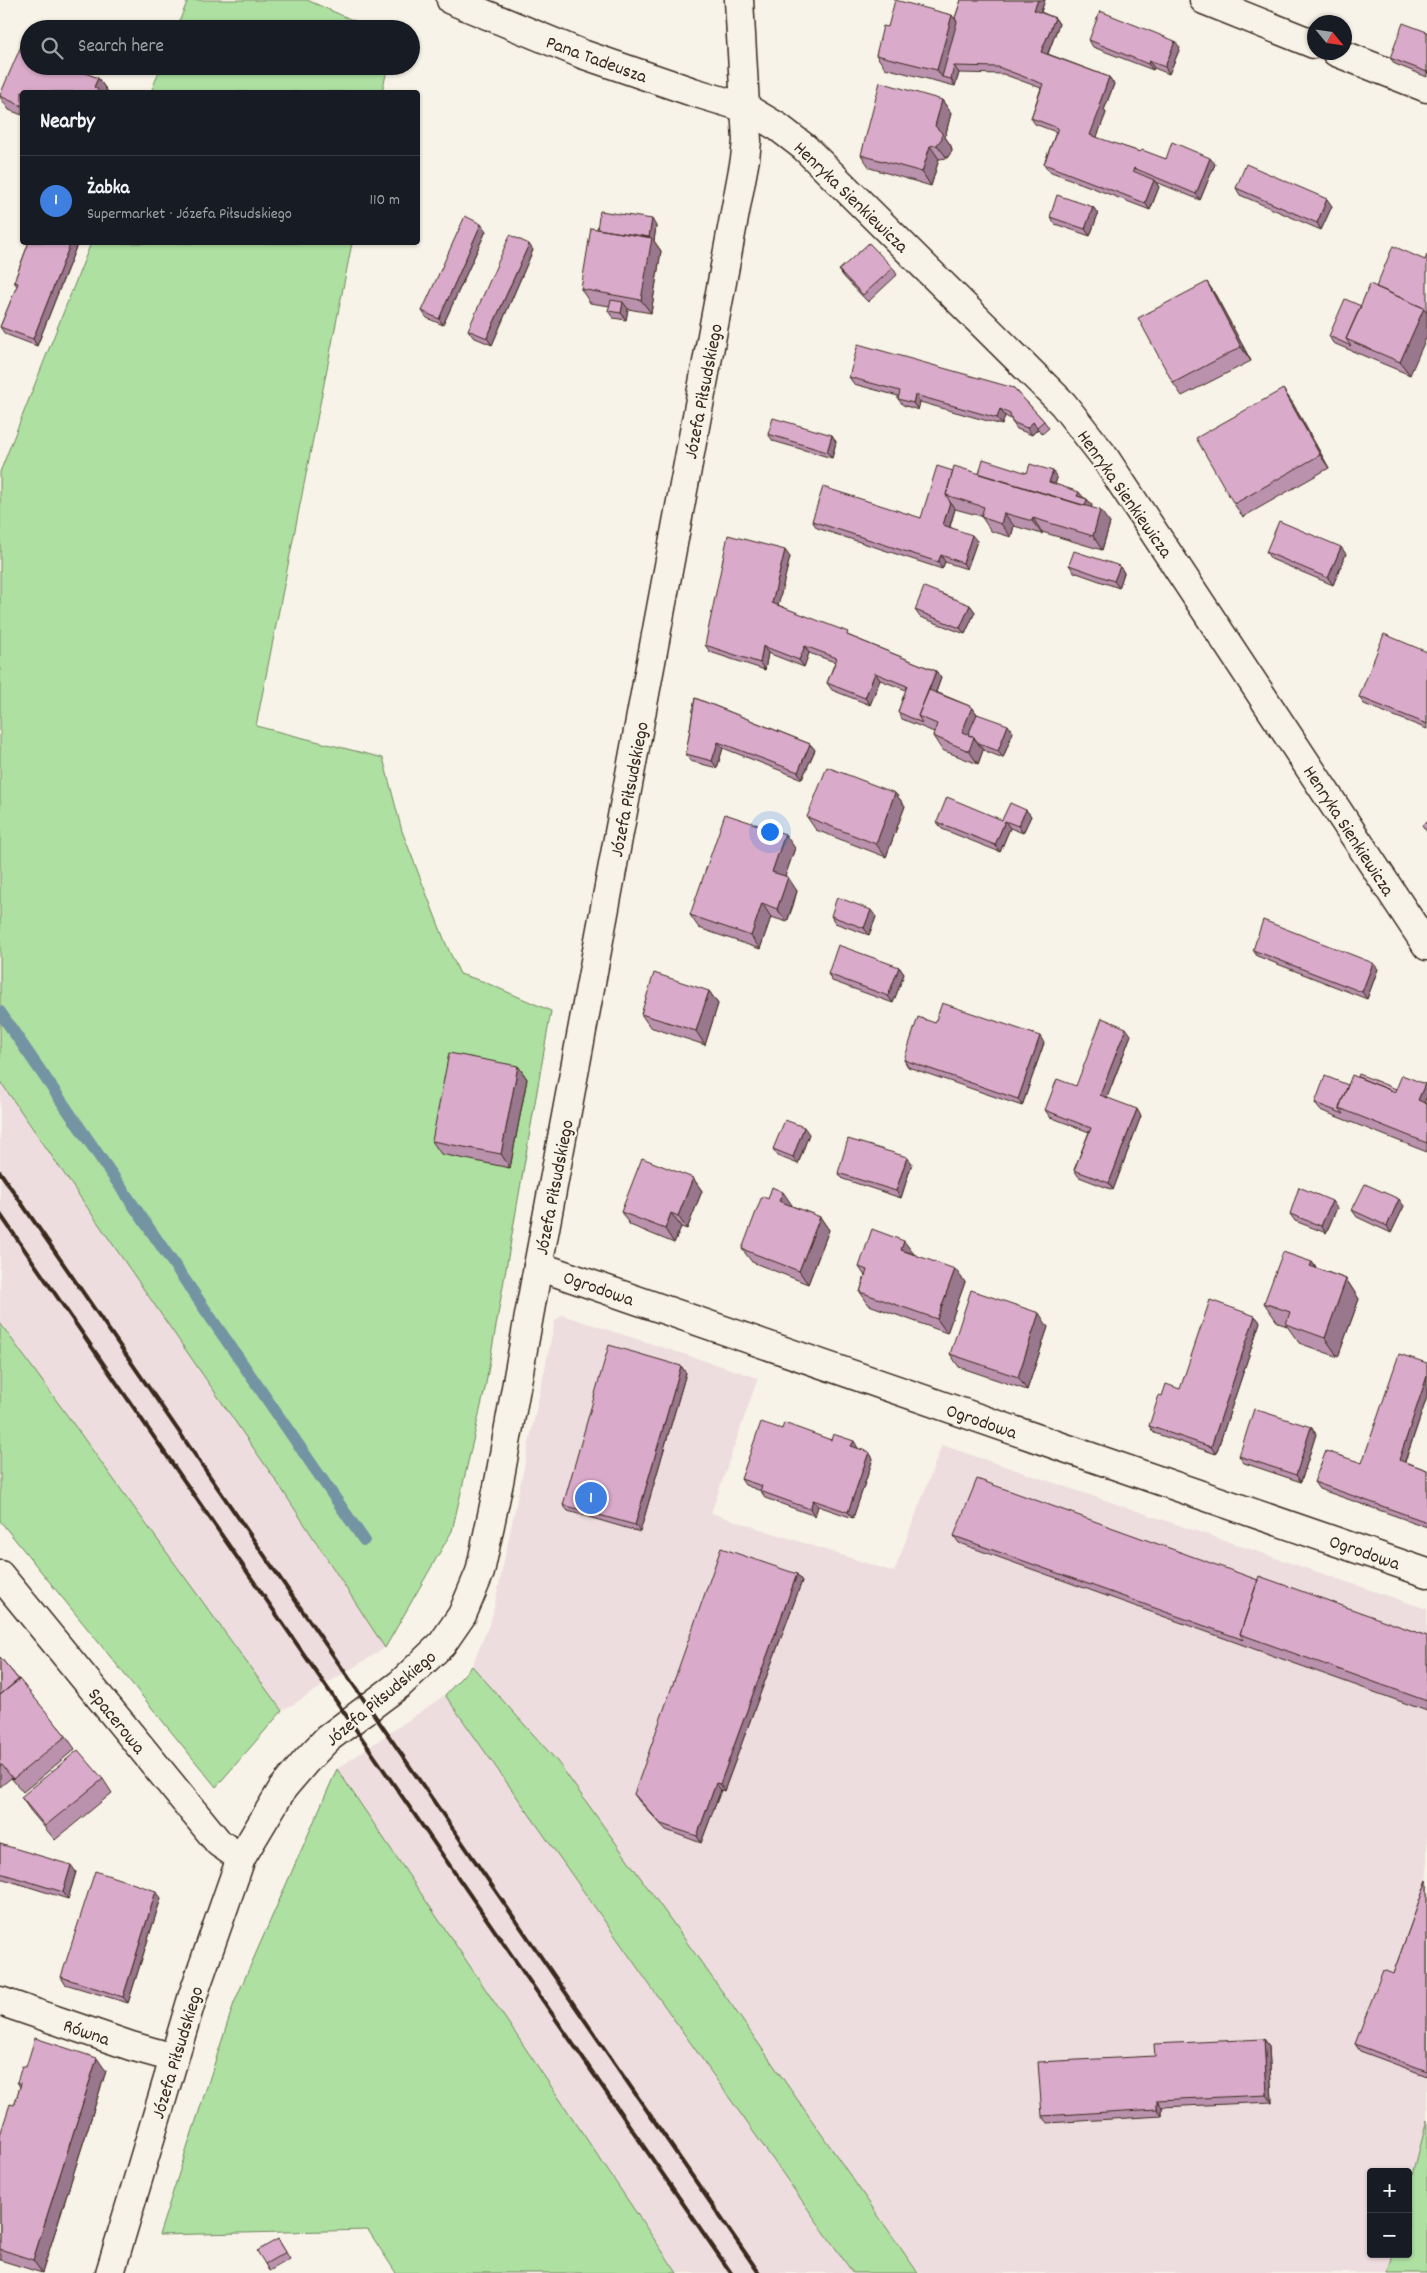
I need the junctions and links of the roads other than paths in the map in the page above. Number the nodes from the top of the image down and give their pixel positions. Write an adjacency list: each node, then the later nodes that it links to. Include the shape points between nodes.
1 (451, 0): 7 (street, Pana Tadeusza, via 582,54)
2 (739, 0): 7 (street, Józefa Piłsudskiego)
3 (1204, 0): 4 (street)
4 (1307, 41)
5 (1352, 58): 6 (street)
6 (1427, 88)
7 (746, 108): 8 (street, Henryka Sienkiewicza, via 804,147 1063,404 1102,455); 9 (street, Józefa Piłsudskiego, via 744,166)
8 (1427, 946)
9 (538, 1266): 10 (street, Ogrodowa); 12 (street, Józefa Piłsudskiego, via 480,1572 462,1615 429,1657 400,1684 327,1739 306,1761 283,1788)
10 (1427, 1573)
11 (0, 1575): 12 (street, Spacerowa, via 219,1843)
12 (241, 1858): 14 (street, Józefa Piłsudskiego)
13 (0, 2001): 14 (street, Równa)
14 (174, 2058): 15 (street, Józefa Piłsudskiego)
15 (110, 2273)

